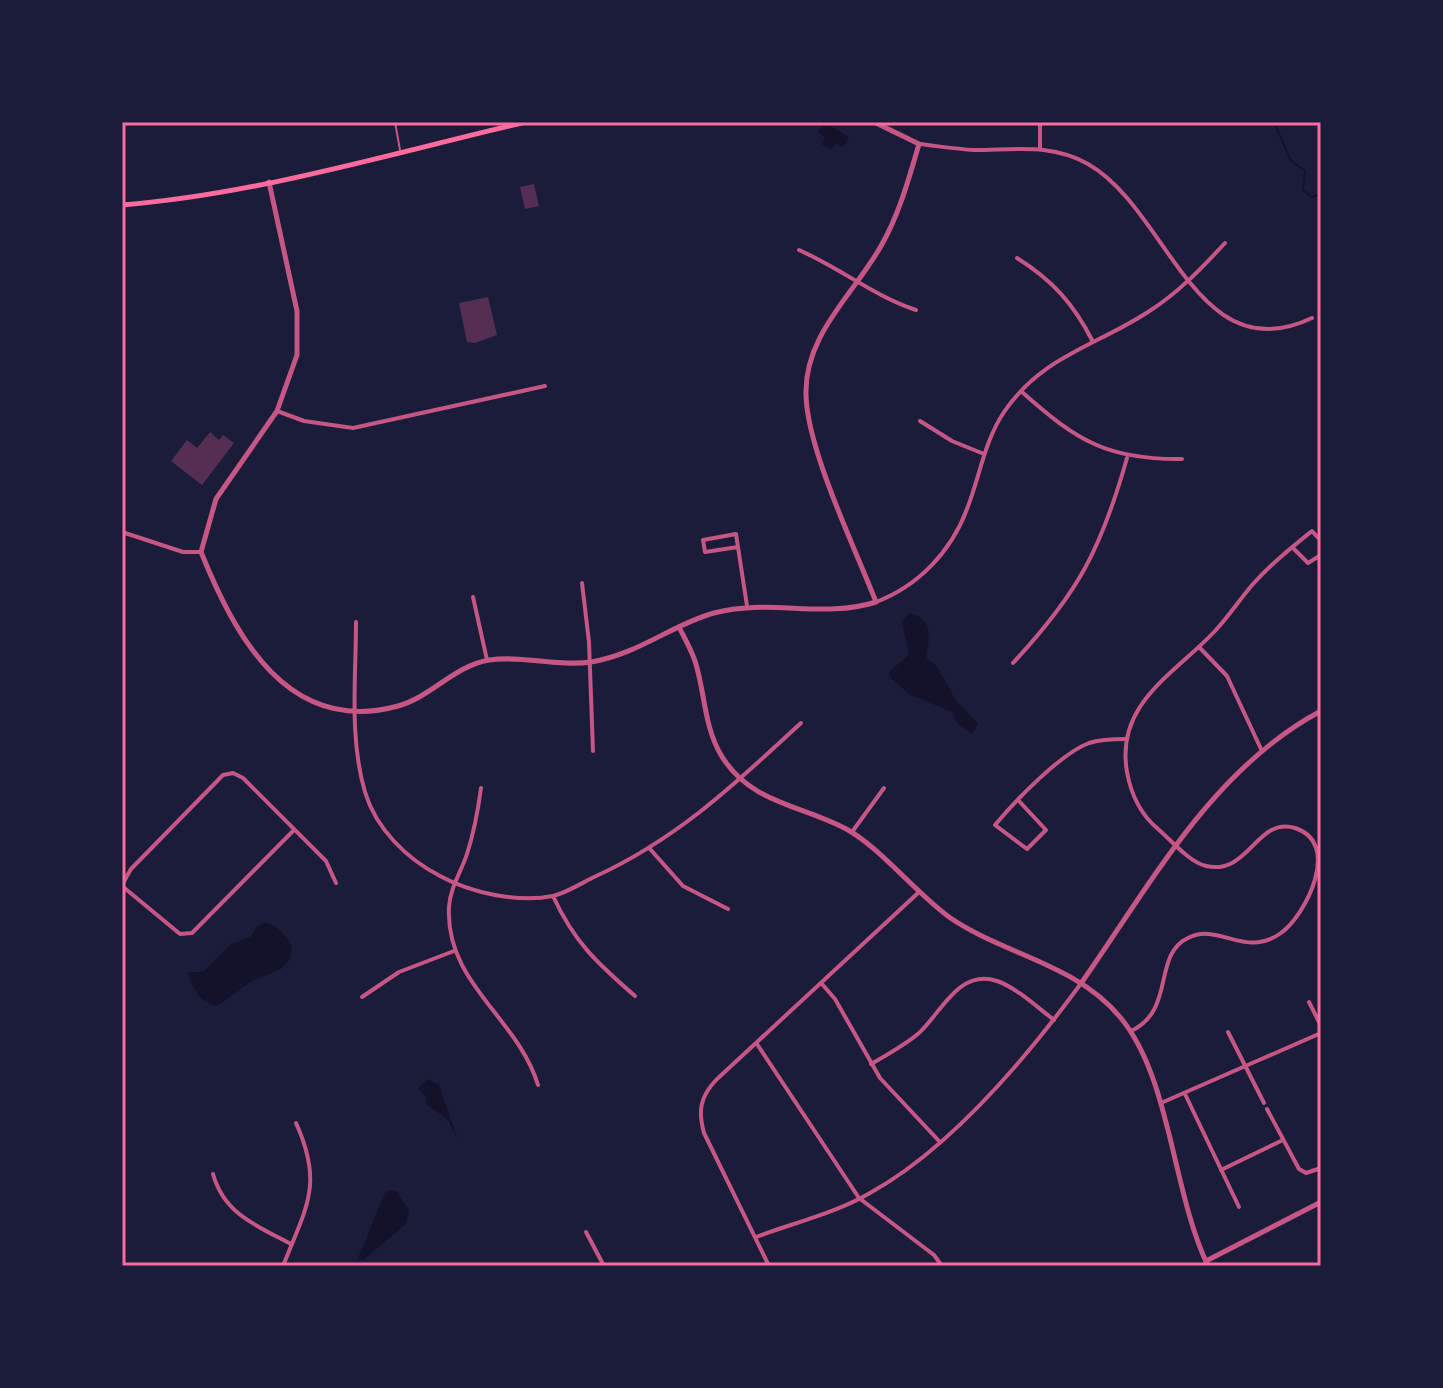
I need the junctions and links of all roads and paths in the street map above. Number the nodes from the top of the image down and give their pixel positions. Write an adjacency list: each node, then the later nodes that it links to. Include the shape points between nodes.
1 (395, 122): 7 (lane)
2 (526, 122): 7 (main road)
3 (874, 122): 5 (street)
4 (1040, 122): 6 (street)
5 (919, 144): 6 (street, via 973,150); 13 (street, via 881,246)
6 (1040, 148): 14 (street, via 1085,162 1108,176)
7 (400, 152): 8 (main road)
8 (269, 182): 9 (main road); 20 (street, via 298,325 292,376)
9 (122, 205)
10 (1225, 243): 14 (street)
11 (799, 250): 13 (street)
12 (1017, 258): 17 (street, via 1062,292)
13 (856, 281): 15 (street); 33 (street, via 823,330 809,363 805,394 811,431)
14 (1190, 281): 16 (street, via 1222,317 1245,327 1274,331); 17 (street, via 1148,312)
15 (916, 310)
16 (1312, 318)
17 (1092, 340): 19 (street, via 1050,363)
18 (545, 386): 20 (street, via 353,428)
19 (1022, 392): 22 (street, via 1005,411); 23 (street, via 1072,432)
20 (277, 411): 29 (street, via 216,499)
21 (920, 421): 22 (street)
22 (984, 454): 33 (street, via 968,509 946,548 918,580)
23 (1127, 458): 24 (street); 40 (street, via 1113,508 1081,578 1056,617)
24 (1182, 459)
25 (122, 532): 29 (street, via 183,552)
26 (1321, 541): 28 (street, via 1312,531)
27 (738, 547): 27 (street, via 736,534 703,540 705,552); 34 (street)
28 (1292, 547): 30 (street, via 1308,563); 37 (street)
29 (201, 552): 41 (street, via 217,593 262,665 285,686 319,704)
30 (1321, 555)
31 (582, 583): 39 (street)
32 (473, 597): 38 (street)
33 (876, 602): 34 (street, via 828,610)
34 (747, 606): 36 (street, via 711,613)
35 (356, 622): 41 (street)
36 (680, 629): 39 (street); 47 (street, via 697,666 706,718 721,755)
37 (1199, 647): 44 (street, via 1143,698); 45 (street, via 1227,676)
38 (487, 660): 39 (street); 41 (street, via 397,707)
39 (588, 663): 46 (street)
40 (1013, 663)
41 (355, 711): 56 (street, via 356,752 380,823 401,849)
42 (1321, 711): 45 (street)
43 (801, 723): 47 (street)
44 (1126, 739): 50 (street, via 1080,748); 53 (street, via 1127,769 1138,805)
45 (1261, 749): 53 (street)
46 (593, 751)
47 (741, 779): 52 (street, via 763,796); 54 (street)
48 (481, 788): 56 (street, via 476,824)
49 (884, 788): 52 (street)
50 (1019, 801): 50 (street, via 1045,827 1031,849 995,825)
51 (294, 830): 55 (street, via 333,870); 57 (street, via 192,933 180,934); 57 (street, via 243,778 223,775 131,869)
52 (852, 832): 58 (street)
53 (1178, 845): 62 (street); 69 (street, via 1201,865 1221,866 1243,858 1269,831 1289,826 1310,839 1319,868 1297,913 1279,935 1247,945 1210,935 1181,942 1169,959 1159,1003 1145,1023)
54 (650, 849): 59 (street); 60 (street, via 683,886)
55 (336, 883)
56 (454, 884): 59 (street, via 510,897); 61 (street, via 449,904)
57 (122, 886)
58 (918, 893): 62 (street, via 974,931); 63 (street)
59 (553, 896): 64 (street, via 583,949)
60 (728, 909)
61 (454, 951): 65 (street, via 399,972); 75 (street, via 478,994 518,1041)
62 (1082, 982): 67 (street); 69 (street)
63 (822, 984): 72 (street); 73 (street)
64 (635, 996)
65 (362, 997)
66 (1309, 1002): 68 (street)
67 (1054, 1020): 73 (street, via 1001,983 972,980 955,991 918,1033); 82 (street, via 1016,1066)
68 (1321, 1026)
69 (1131, 1031): 78 (street)
70 (1228, 1032): 74 (street)
71 (1321, 1033): 74 (street)
72 (757, 1044): 86 (street); 90 (street, via 711,1084 699,1112 704,1133)
73 (871, 1064): 82 (street)
74 (1244, 1066): 76 (street); 77 (street)
75 (538, 1085)
76 (1185, 1094): 78 (street); 84 (street)
77 (1264, 1103)
78 (1159, 1104): 92 (street, via 1181,1191)
79 (1267, 1109): 81 (street)
80 (296, 1123): 91 (street, via 308,1150 312,1182)
81 (1283, 1140): 83 (street, via 1301,1171); 84 (street)
82 (939, 1141): 86 (street)
83 (1321, 1168)
84 (1221, 1170): 88 (street)
85 (213, 1174): 91 (street, via 233,1210)
86 (859, 1198): 90 (street); 96 (street)
87 (1321, 1202): 92 (street)
88 (1239, 1207)
89 (586, 1232): 94 (street)
90 (756, 1237): 95 (street)
91 (292, 1244): 93 (street)
92 (1207, 1263)
93 (283, 1266)
94 (604, 1266)
95 (769, 1266)
96 (942, 1266)

